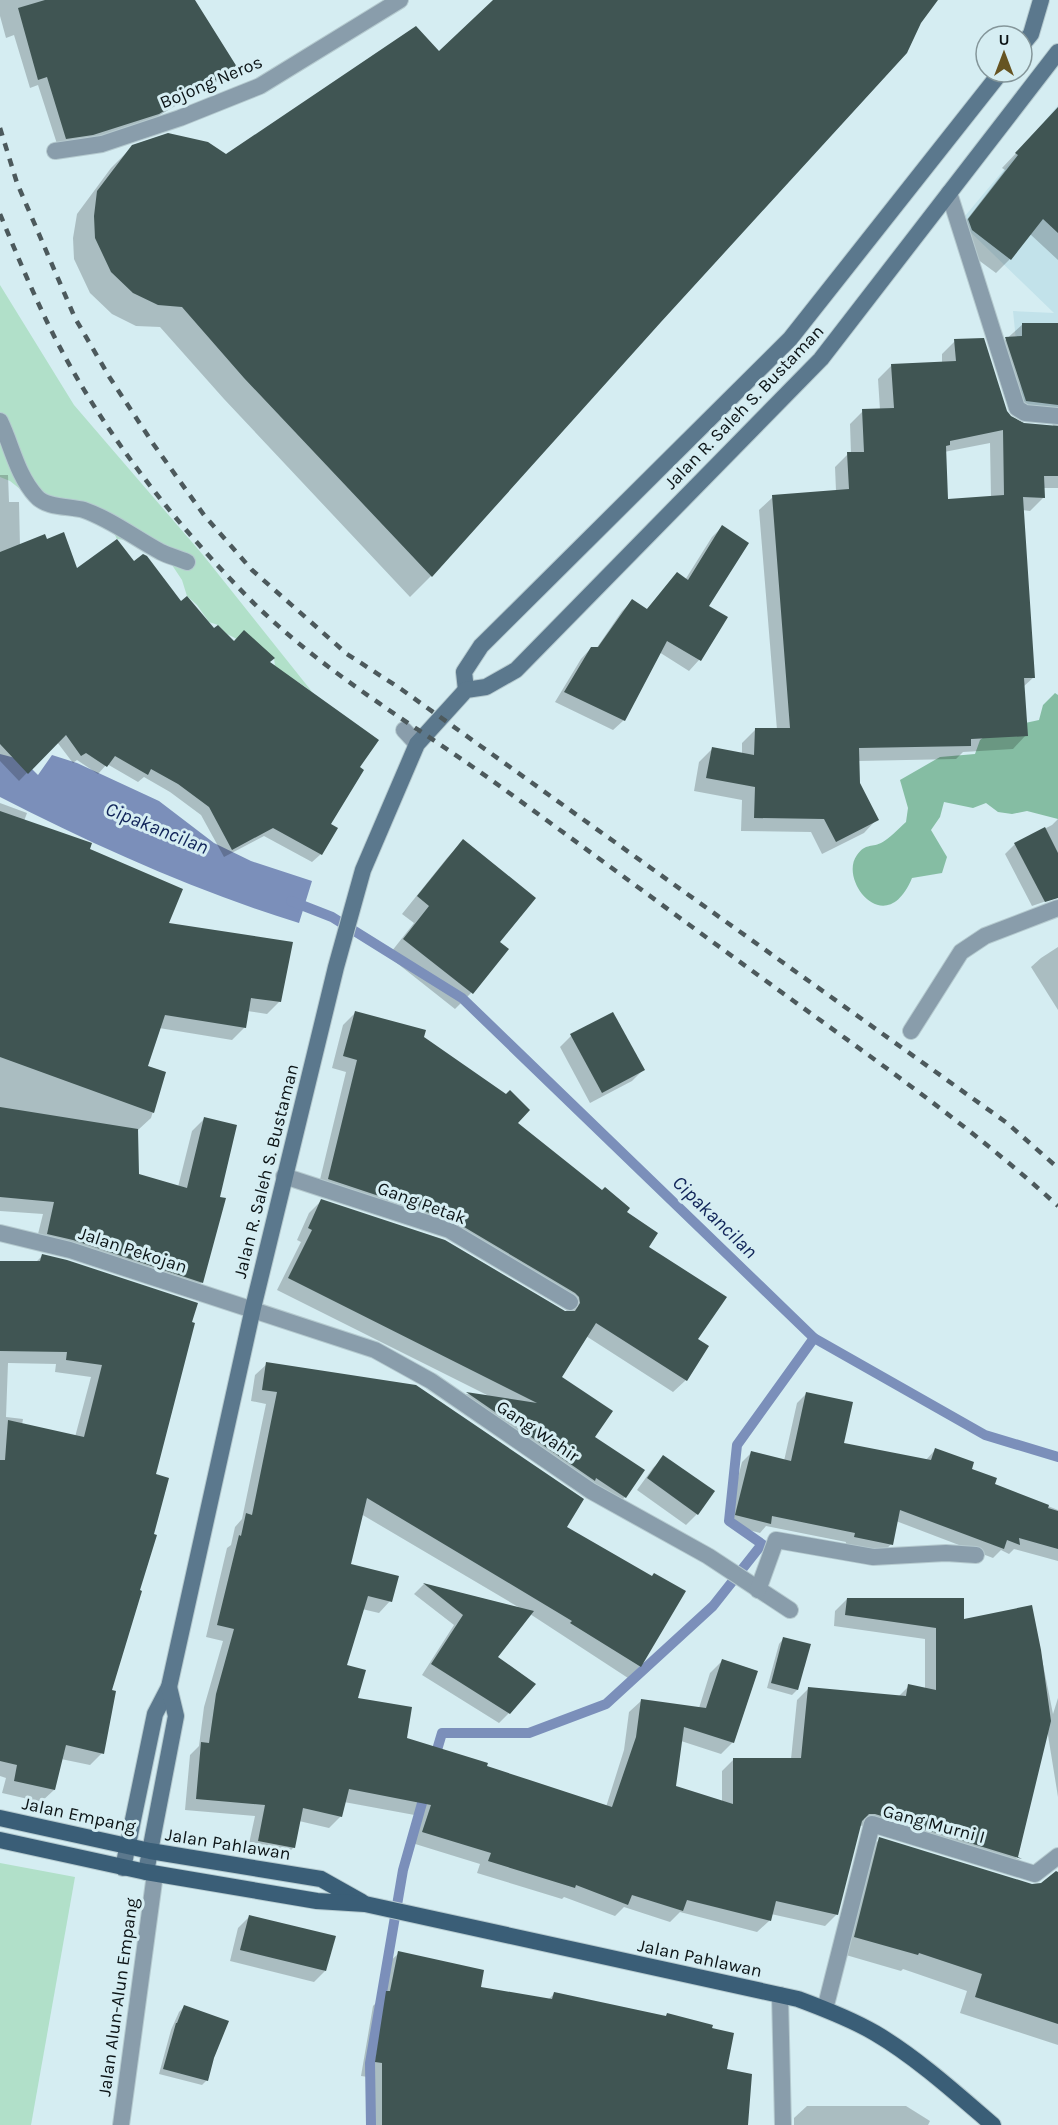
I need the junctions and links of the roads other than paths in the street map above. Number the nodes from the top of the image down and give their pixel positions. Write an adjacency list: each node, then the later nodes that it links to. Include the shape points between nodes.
1 (400, 0): 6 (street, Bojong Neros, via 260,86 102,144)
2 (1041, 0): 3 (main road)
3 (1034, 24)
4 (1058, 52): 7 (main road, Jalan R. Saleh S. Bustaman)
5 (992, 84): 11 (main road, Jalan R. Saleh S. Bustaman, via 790,339 481,646 464,672)
6 (55, 151)
7 (949, 193): 8 (street, via 1017,408 1025,413); 11 (main road, Jalan R. Saleh S. Bustaman, via 812,368 516,670 486,687)
8 (1058, 416)
9 (0, 421): 10 (street, via 20,473 37,498 81,509)
10 (187, 562)
11 (466, 690): 13 (main road, Jalan R. Saleh S. Bustaman)
12 (404, 730): 13 (street)
13 (417, 744): 16 (main road, Jalan R. Saleh S. Bustaman, via 363,870)
14 (1058, 908): 15 (street, via 985,936 961,952)
15 (911, 1031)
16 (284, 1176): 18 (street, Gang Petak, via 449,1230); 19 (main road, Jalan R. Saleh S. Bustaman)
17 (0, 1233): 19 (street, Jalan Pekojan, via 70,1250)
18 (570, 1302)
19 (252, 1308): 21 (street, Gang Wahir, via 375,1350 431,1381 591,1491 708,1556); 23 (main road, Jalan R. Saleh S. Bustaman)
20 (976, 1555): 21 (street, via 873,1557 776,1540)
21 (755, 1588): 22 (street, Gang Wahir)
22 (790, 1610)
23 (169, 1687): 26 (main road, Jalan R. Saleh S. Bustaman, via 155,1714); 27 (main road, Jalan R. Saleh S. Bustaman, via 176,1716)
24 (0, 1818): 26 (main road, Jalan Empang)
25 (0, 1840): 29 (main road)
26 (127, 1846): 27 (main road, Jalan Empang); 29 (main road, Jalan R. Saleh S. Bustaman)
27 (150, 1851): 30 (main road, Jalan R. Saleh S. Bustaman); 31 (main road, Jalan Pahlawan, via 321,1879)
28 (1058, 1856): 33 (street, Gang Murni I, via 1035,1874 872,1824)
29 (123, 1868): 30 (main road)
30 (150, 1873): 31 (main road, Jalan Pahlawan, via 317,1901); 34 (street, Jalan Alun-Alun Empang)
31 (371, 1905): 32 (main road, Jalan Pahlawan)
32 (780, 1995): 33 (main road, Jalan Pahlawan); 35 (street)
33 (825, 2009): 36 (main road, Jalan Pahlawan, via 855,2022 903,2052)
34 (121, 2125)
35 (783, 2125)
36 (993, 2125)

